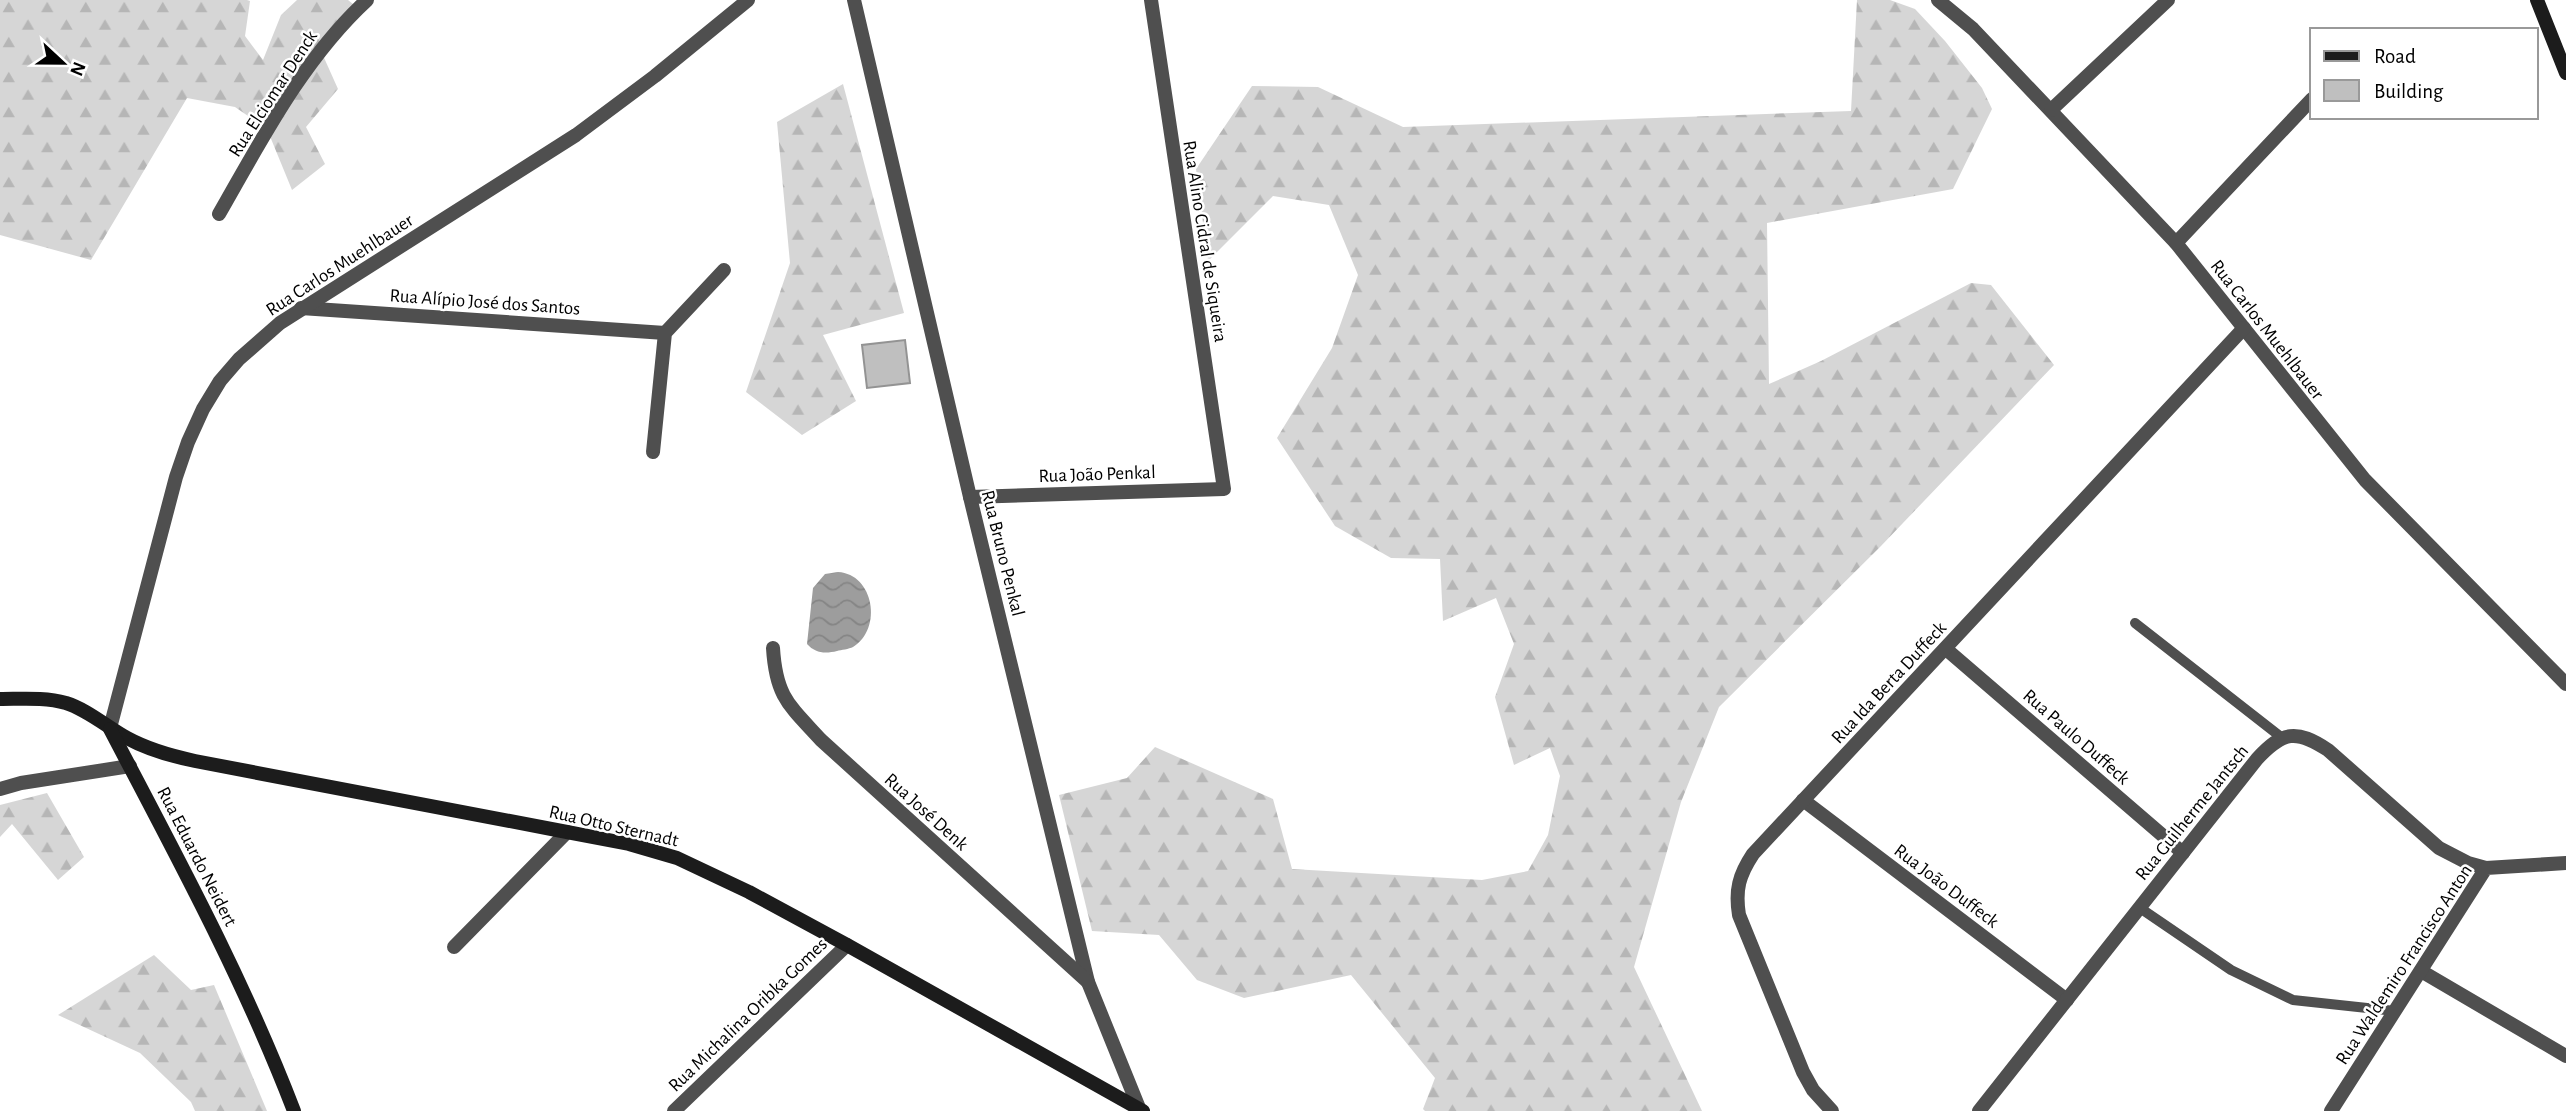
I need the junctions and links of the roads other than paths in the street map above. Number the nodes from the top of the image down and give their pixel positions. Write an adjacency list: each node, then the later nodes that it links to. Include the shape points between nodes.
1 (367, 0): 11 (street, Rua Elciomar Denck, via 335,33 293,90)
2 (748, 0): 14 (street, Rua Carlos Muehlbauer, via 576,135)
3 (854, 0): 19 (street, Rua Bruno Penkal)
4 (1151, 0): 18 (street, Rua Alino Cidral de Siqueira)
5 (1938, 0): 10 (street, Rua Carlos Muehlbauer, via 1973,29)
6 (2168, 0): 10 (street)
7 (2536, 0): 8 (main road)
8 (2566, 73)
9 (2310, 101): 12 (street)
10 (2050, 110): 12 (street, Rua Carlos Muehlbauer)
11 (219, 214)
12 (2176, 243): 15 (street, Rua Carlos Muehlbauer)
13 (724, 270): 16 (street)
14 (301, 308): 16 (street, Rua Alípio José dos Santos); 25 (street, Rua Carlos Muehlbauer, via 239,359 203,408 176,477)
15 (2244, 328): 22 (street, Rua Ida Berta Duffeck); 23 (street, Rua Carlos Muehlbauer, via 2365,480)
16 (665, 334): 17 (street)
17 (653, 452)
18 (1224, 489): 19 (street, Rua João Penkal)
19 (970, 497): 38 (street, Rua Bruno Penkal)
20 (2135, 623): 26 (lane)
21 (773, 648): 38 (street, Rua José Denk, via 781,693 804,721 845,764)
22 (1946, 649): 29 (street, Rua Ida Berta Duffeck); 31 (street, Rua Paulo Duffeck)
23 (2566, 684)
24 (0, 699): 25 (main road, Rua Eduardo Neidert, via 64,703 85,710)
25 (110, 728): 27 (main road, Rua Eduardo Neidert); 30 (main road, Rua Otto Sternadt, via 148,748 195,761)
26 (2281, 737): 31 (street, Rua Guilherme Jantsch); 33 (street, via 2311,739 2439,848)
27 (130, 766): 28 (street); 43 (main road, Rua Eduardo Neidert, via 253,1008)
28 (0, 789)
29 (1803, 800): 39 (street, Rua João Duffeck); 45 (street, Rua Ida Berta Duffeck, via 1753,854 1738,880 1736,897 1739,915 1803,1072)
30 (567, 832): 35 (main road, Rua Otto Sternadt, via 677,858); 36 (street)
31 (2183, 853): 34 (street, Rua Guilherme Jantsch)
32 (2566, 863): 33 (street, Rua Waldemiro Francisco Anton)
33 (2486, 869): 37 (street, Rua Waldemiro Francisco Anton)
34 (2140, 908): 39 (street, Rua Guilherme Jantsch); 40 (lane, via 2231,970 2293,1000)
35 (847, 945): 42 (main road, Rua Otto Sternadt); 44 (street, Rua Michalina Oribka Gomes)
36 (454, 947)
37 (2421, 971): 40 (street, Rua Waldemiro Francisco Anton); 41 (street)
38 (1088, 982): 42 (street, Rua Bruno Penkal)
39 (2067, 1000): 46 (street, Rua Guilherme Jantsch)
40 (2396, 1011): 47 (street, Rua Waldemiro Francisco Anton)
41 (2566, 1056)
42 (1141, 1110)
43 (294, 1111)
44 (674, 1111)
45 (1832, 1111)
46 (1979, 1111)
47 (2331, 1111)

